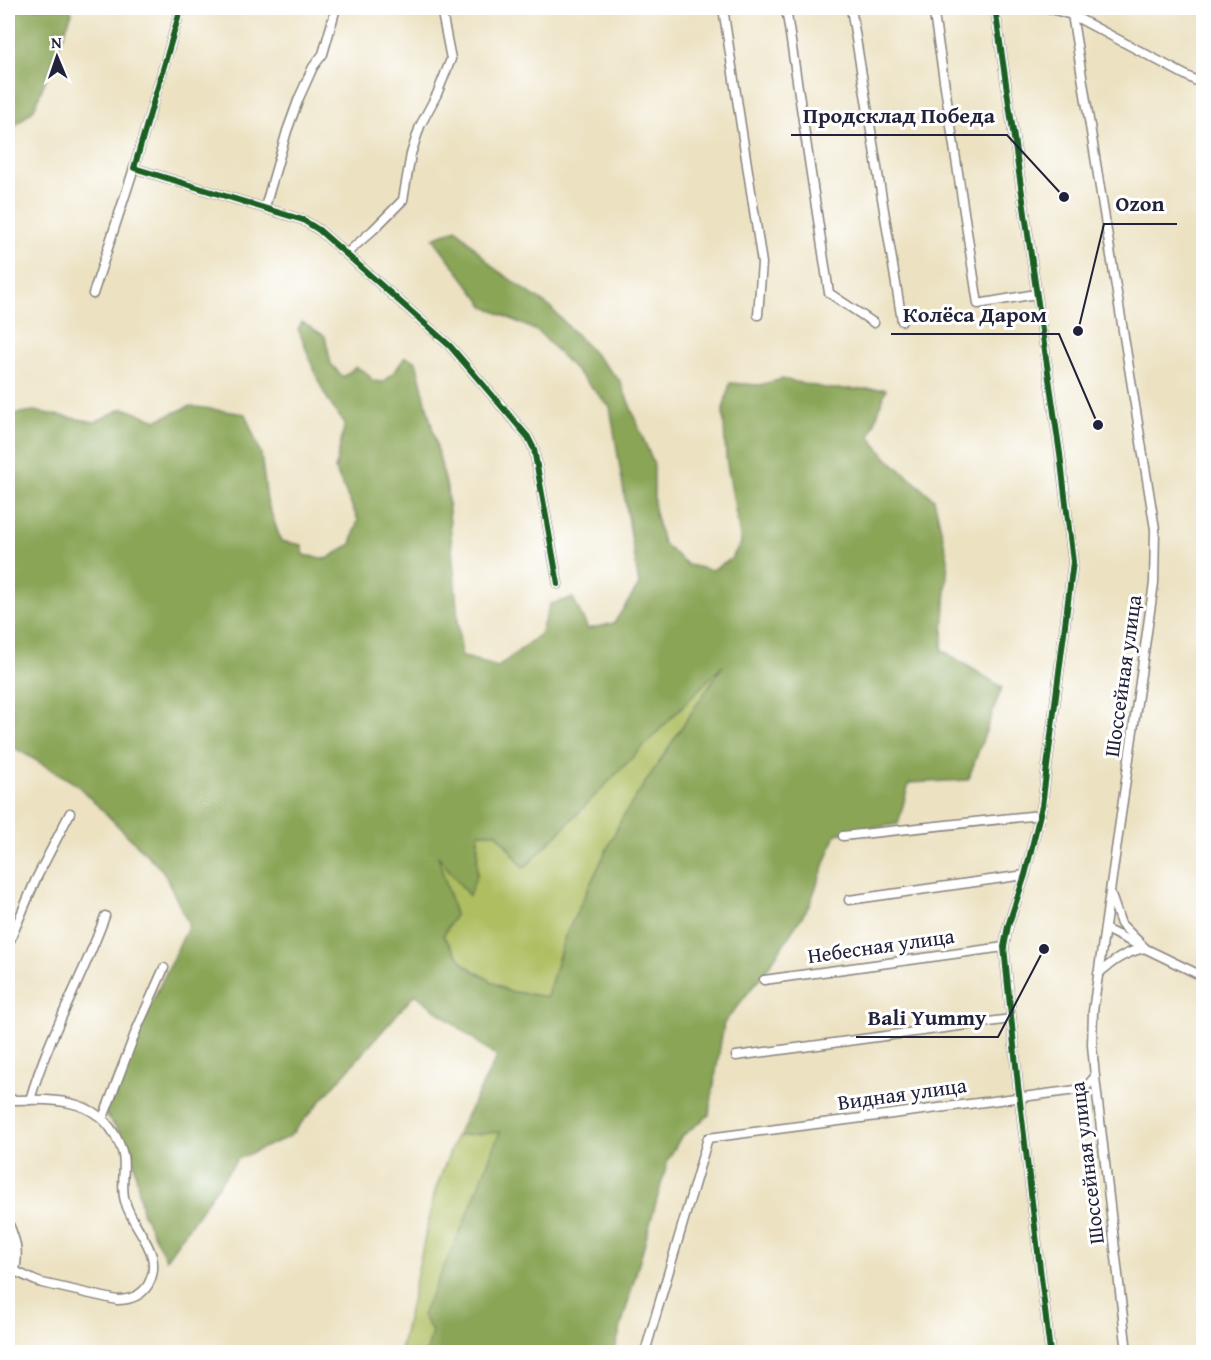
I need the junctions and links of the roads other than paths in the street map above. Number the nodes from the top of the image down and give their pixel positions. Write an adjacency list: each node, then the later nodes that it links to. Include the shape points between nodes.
1 (182, 8): 12 (street)
2 (336, 8): 13 (street, via 323,54 299,98)
3 (441, 8): 14 (street, via 451,59 420,126 402,200)
4 (723, 8): 17 (street, via 762,263)
5 (786, 8): 19 (street, via 829,293)
6 (850, 8): 18 (street)
7 (933, 8): 16 (street, via 978,304)
8 (995, 8): 16 (street)
9 (1048, 8): 10 (street)
10 (1072, 11): 11 (street); 25 (street, Шоссейная улица, via 1155,529 1154,583)
11 (1203, 85)
12 (134, 168): 13 (street); 15 (street)
13 (265, 207): 14 (street, via 303,220)
14 (346, 254): 20 (street, via 450,346 528,437 534,449)
15 (93, 294)
16 (1036, 294): 22 (street, via 1073,562)
17 (758, 315)
18 (902, 321)
19 (874, 323)
20 (558, 584)
21 (70, 813): 29 (street)
22 (1040, 815): 23 (street); 24 (street)
23 (843, 836)
24 (1025, 875): 26 (street); 30 (street)
25 (1110, 891): 28 (street, Шоссейная улица); 31 (street, via 1121,924)
26 (849, 900)
27 (105, 916): 41 (street)
28 (1105, 929): 31 (street); 33 (street, Шоссейная улица)
29 (8, 945)
30 (1004, 947): 35 (street, Небесная улица); 36 (street)
31 (1145, 948): 33 (street, via 1116,958); 34 (street)
32 (164, 968): 42 (street)
33 (1098, 975): 38 (street, Шоссейная улица, via 1092,1045)
34 (1203, 977)
35 (764, 980)
36 (1011, 1019): 37 (street); 39 (street)
37 (736, 1056)
38 (1095, 1077): 39 (street, Видная улица, via 1084,1089); 47 (street, Шоссейная улица)
39 (1019, 1096): 45 (street, Видная улица, via 708,1138); 46 (street)
40 (8, 1100): 41 (street)
41 (30, 1100): 42 (street, via 80,1104)
42 (103, 1118): 44 (street, via 123,1152 125,1203 151,1251 153,1276 147,1287 129,1300 117,1300 33,1280)
43 (8, 1222): 44 (street, via 18,1254)
44 (11, 1270)
45 (645, 1353)
46 (1050, 1353)
47 (1127, 1353)

